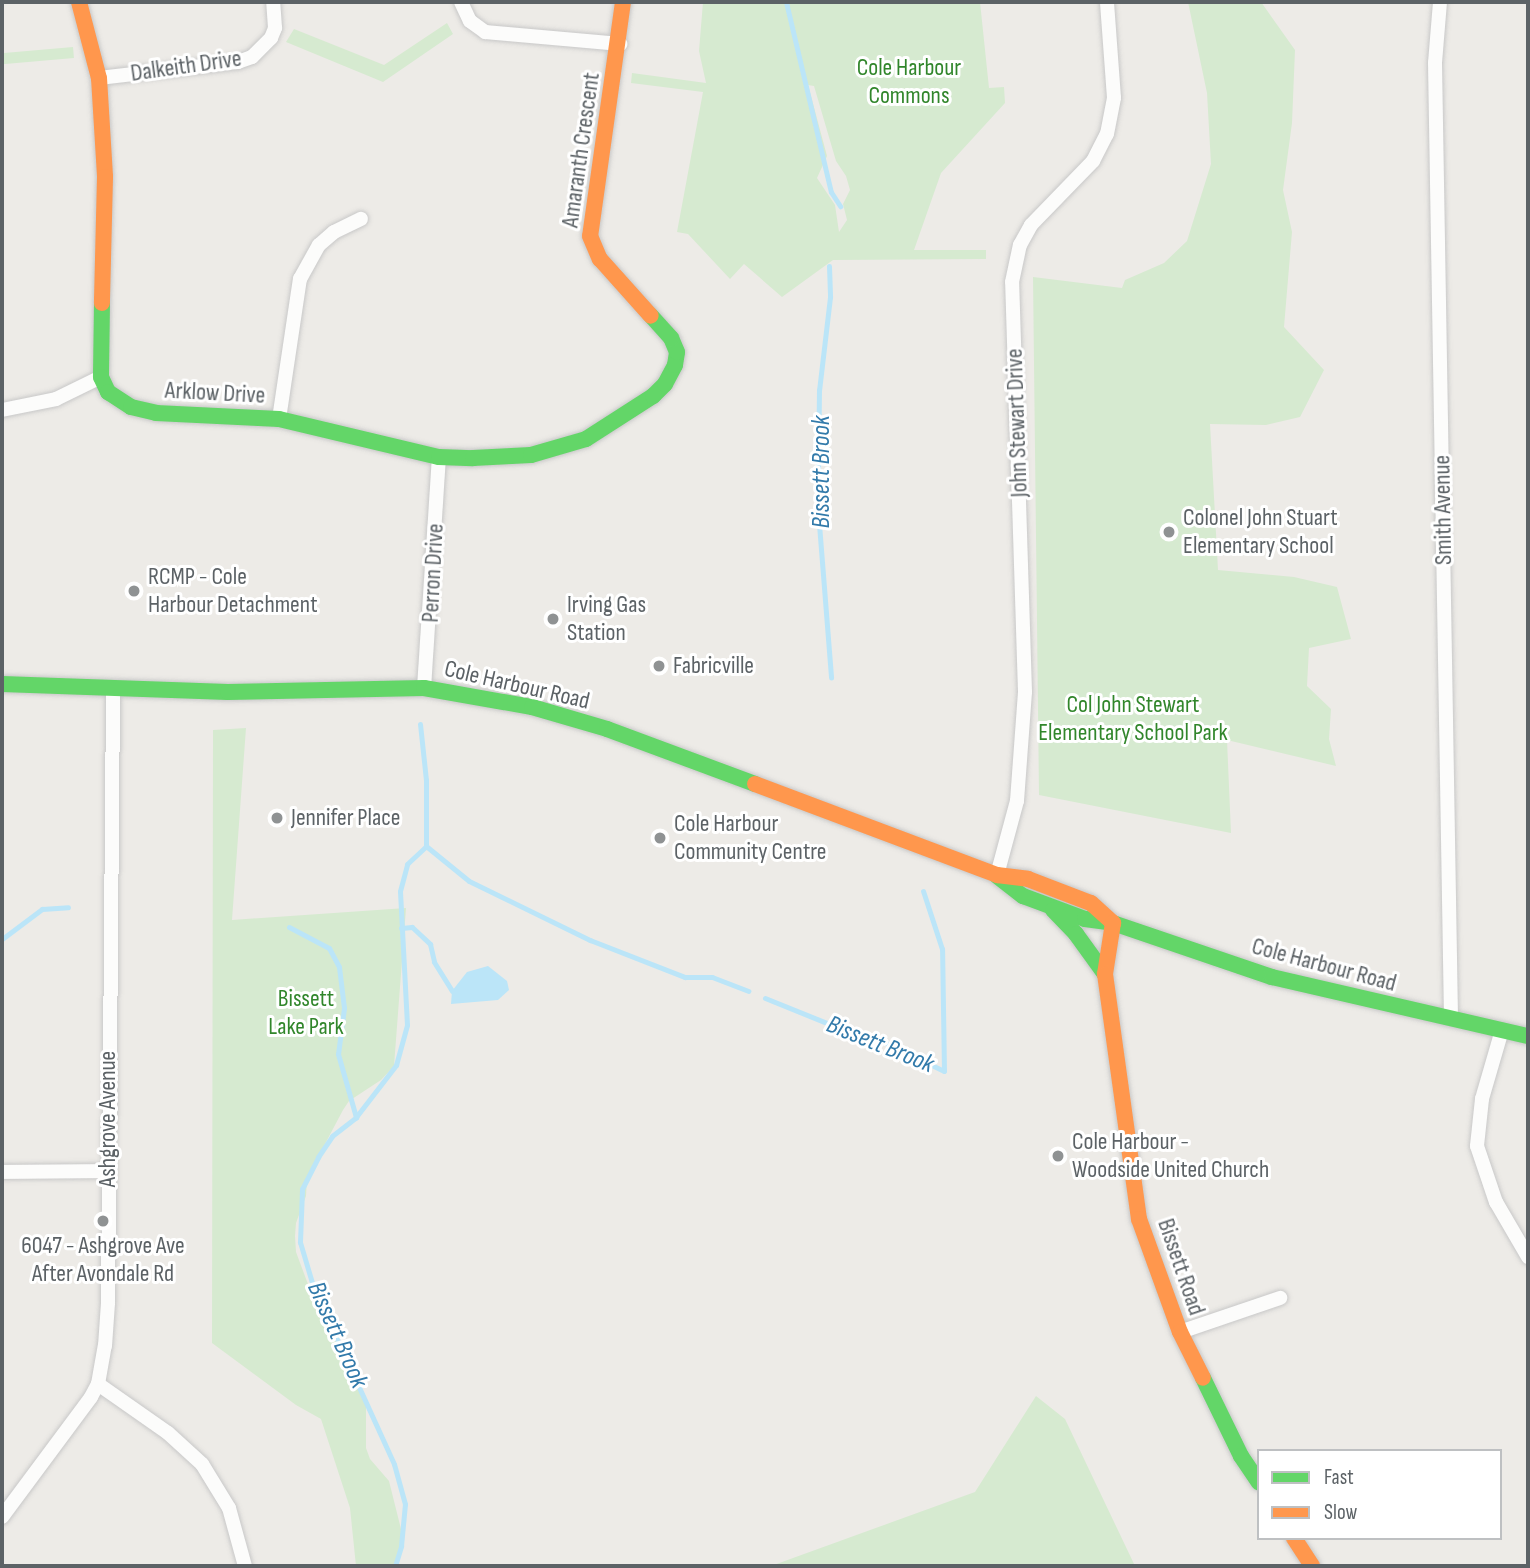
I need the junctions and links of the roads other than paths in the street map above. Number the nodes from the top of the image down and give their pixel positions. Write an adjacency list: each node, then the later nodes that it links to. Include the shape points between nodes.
1 (79, 2): 8 (main road)
2 (273, 2): 8 (street, Dalkeith Drive, via 275,28 253,57)
3 (461, 2): 7 (street, Amaranth Crescent, via 470,21 485,32)
4 (623, 2): 7 (main road, Amaranth Crescent)
5 (1107, 2): 18 (street, John Stewart Drive, via 1114,98 1107,134 1093,160 1031,225 1020,244 1012,282 1025,692 1017,801)
6 (1440, 2): 22 (street, Smith Avenue, via 1435,63)
7 (620, 44): 10 (main road, Amaranth Crescent, via 590,242 667,332)
8 (99, 79): 11 (main road, via 105,177)
9 (361, 219): 13 (street, via 319,245 300,279)
10 (677, 358): 14 (main road, Arklow Drive, via 661,389 586,439 531,455)
11 (101, 377): 12 (street, via 56,399); 13 (main road, Arklow Drive, via 118,400 156,413)
12 (2, 410)
13 (279, 419): 14 (main road, Arklow Drive)
14 (439, 457): 16 (street, Perron Drive)
15 (2, 684): 17 (main road, Cole Harbour Road)
16 (424, 688): 17 (main road, Cole Harbour Road); 18 (main road, Cole Harbour Road, via 532,707 607,729)
17 (113, 690): 25 (street, Ashgrove Avenue)
18 (997, 875): 19 (main road, Cole Harbour Road, via 1023,896); 20 (main road, Cole Harbour Road, via 1028,879 1091,903)
19 (1048, 905): 20 (main road, Cole Harbour Road, via 1085,919); 21 (main road)
20 (1113, 923): 21 (main road, Bissett Road); 22 (main road, Cole Harbour Road, via 1272,977)
21 (1105, 974): 29 (main road, Bissett Road, via 1139,1219)
22 (1451, 1019): 23 (main road, Cole Harbour Road)
23 (1502, 1030): 24 (main road, Cole Harbour Road); 27 (street, via 1482,1099 1477,1146 1496,1202)
24 (1528, 1036)
25 (107, 1171): 26 (street); 30 (street, Ashgrove Avenue, via 108,1312)
26 (2, 1172)
27 (1528, 1257)
28 (1280, 1298): 29 (street)
29 (1180, 1332): 31 (main road, Bissett Road)
30 (97, 1384): 32 (street, Ashgrove Avenue, via 75,1422); 34 (street, via 159,1426 202,1464 229,1508)
31 (1257, 1480)
32 (2, 1517)
33 (1295, 1540): 35 (main road)
34 (245, 1566)
35 (1312, 1566)

